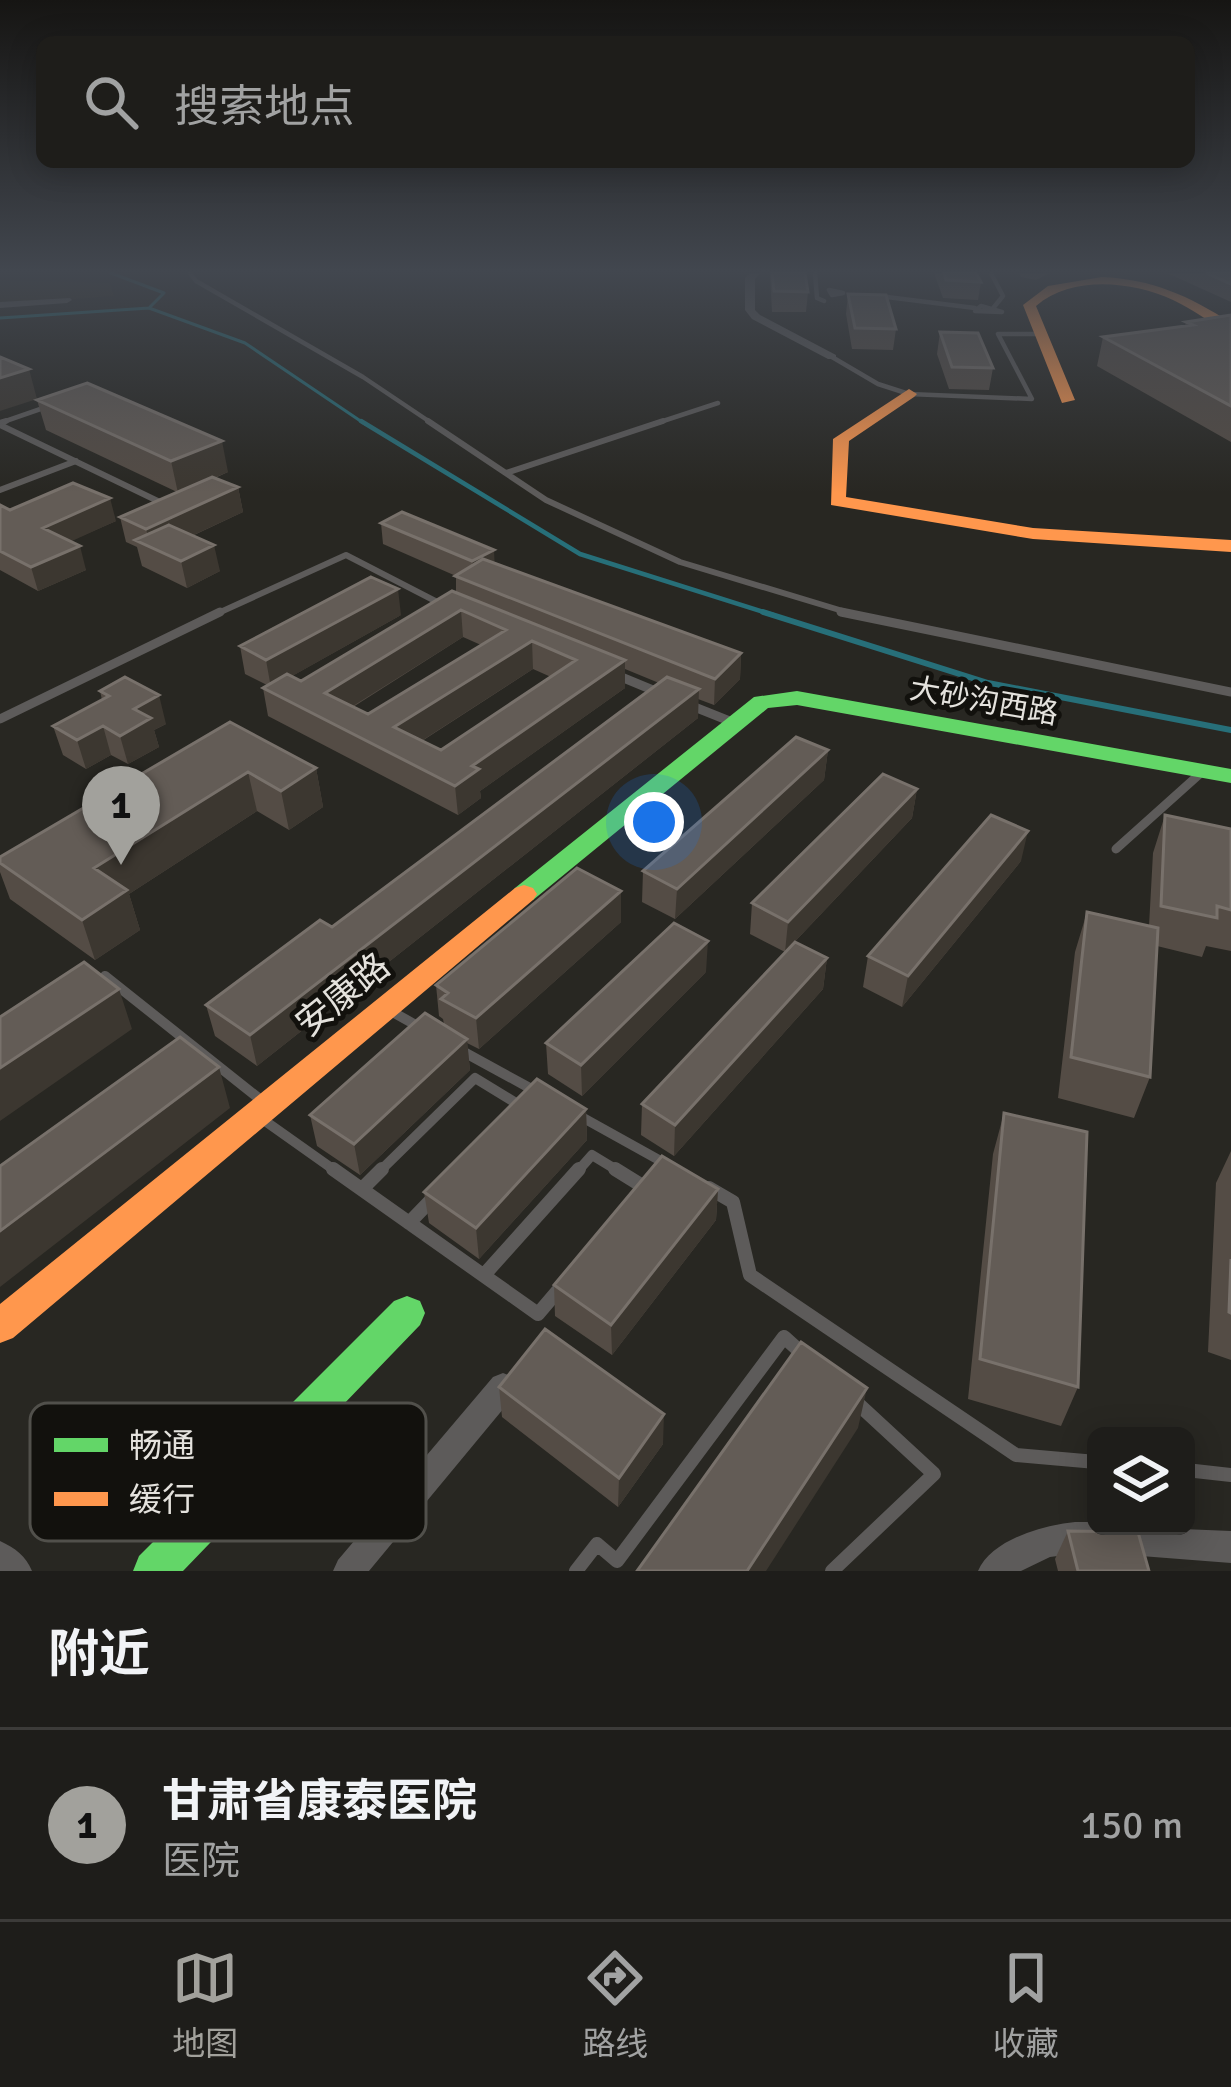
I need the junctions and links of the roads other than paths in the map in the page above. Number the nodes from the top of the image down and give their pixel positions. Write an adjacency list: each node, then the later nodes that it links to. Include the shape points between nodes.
1 (311, 346): 12 (lane)
2 (812, 346): 5 (street)
3 (1004, 346): 6 (lane, via 1032,399)
4 (1045, 346): 7 (street)
5 (832, 357): 6 (lane)
6 (909, 394): 15 (street, via 842,439 837,501 929,520)
7 (1067, 400)
8 (58, 403): 10 (lane)
9 (718, 403): 12 (lane)
10 (0, 424): 11 (lane)
11 (76, 461): 13 (lane); 14 (lane)
12 (506, 473): 18 (lane, via 680,562 827,609)
13 (0, 490)
14 (166, 505)
15 (1231, 546)
16 (453, 609): 19 (lane, via 346,555)
17 (603, 670): 20 (lane)
18 (1231, 692)
19 (0, 719)
20 (732, 722): 21 (street, 大砂沟西路, via 762,702 797,698); 25 (street, 安康路)
21 (1203, 771): 22 (street, 大砂沟西路); 23 (lane)
22 (1231, 776)
23 (1116, 849)
24 (105, 976): 27 (lane)
25 (383, 1007): 26 (lane); 27 (street, 安康路)
26 (548, 1099)
27 (259, 1108): 30 (lane); 37 (street, 安康路)
28 (568, 1110): 42 (lane, via 733,1202 750,1274 1016,1455)
29 (505, 1122): 30 (lane, via 521,1106 475,1078)
30 (362, 1189): 33 (lane)
31 (441, 1189): 33 (lane)
32 (629, 1205): 34 (lane, via 644,1187 592,1154)
33 (409, 1222): 34 (lane)
34 (484, 1275): 35 (lane, via 538,1314)
35 (569, 1278)
36 (407, 1313): 41 (street)
37 (0, 1326)
38 (818, 1367): 53 (lane, via 784,1337 617,1561 597,1544)
39 (834, 1382): 54 (lane, via 934,1474)
40 (503, 1387): 45 (street)
41 (319, 1403)
42 (1087, 1461)
43 (1195, 1472): 44 (lane)
44 (1231, 1474)
45 (426, 1480)
46 (183, 1541): 51 (street)
47 (375, 1541): 52 (street)
48 (1231, 1547): 55 (street, via 1063,1536 1018,1552)
49 (0, 1557): 50 (street)
50 (16, 1571)
51 (154, 1571)
52 (350, 1571)
53 (576, 1571)
54 (832, 1571)
55 (994, 1571)

